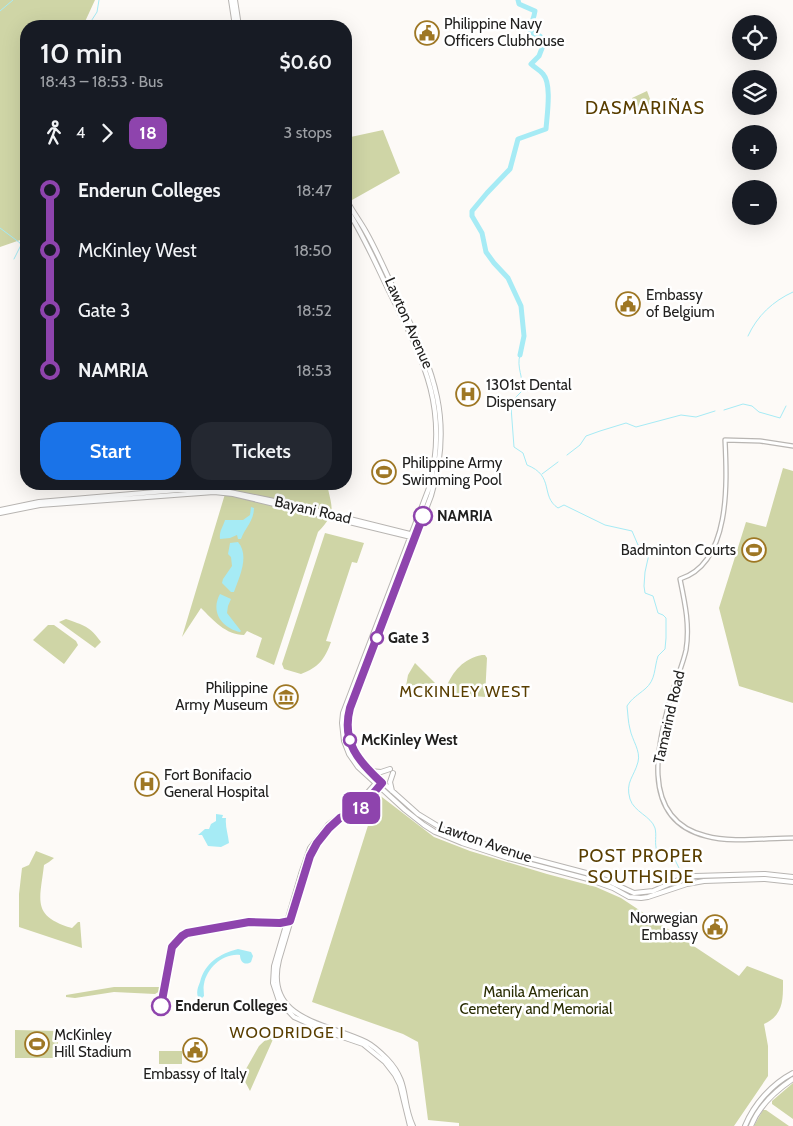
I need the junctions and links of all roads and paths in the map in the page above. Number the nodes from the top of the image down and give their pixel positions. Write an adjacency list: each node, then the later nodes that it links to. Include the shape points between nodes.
1 (231, 0): 3 (main road)
2 (235, 0): 4 (main road)
3 (234, 20)
4 (238, 20)
5 (352, 209): 13 (main road, Lawton Avenue, via 366,231 418,338 438,397 440,455 433,488)
6 (352, 218): 11 (main road, Lawton Avenue, via 414,340 434,396 436,454)
7 (793, 446): 18 (street, Tamarind Road, via 725,440 726,491 719,532 704,563 691,575 680,579 688,634 671,695 657,781 665,804 686,828 725,839)
8 (180, 490): 10 (main road, Bayani Road, via 40,502)
9 (220, 490): 12 (main road, Bayani Road)
10 (0, 512)
11 (414, 527): 12 (main road); 13 (main road, Lawton Avenue)
12 (401, 532): 13 (main road, Bayani Road); 14 (main road)
13 (413, 536): 14 (main road, Lawton Avenue); 15 (main road, Lawton Avenue, via 348,714 351,744 357,758)
14 (407, 545): 16 (main road, Lawton Avenue, via 343,716 343,734 350,754 358,767)
15 (368, 770): 16 (main road, Lawton Avenue); 17 (main road, via 392,771 390,784)
16 (379, 783): 17 (main road, Lawton Avenue); 20 (main road, Lawton Avenue, via 420,822 445,836 484,851 604,884 629,897 654,896 704,881 765,879); 23 (main road, via 360,809 332,824 313,849 279,960 277,983 285,1002 297,1014 364,1041 390,1062 401,1079)
17 (396, 796): 19 (main road, Lawton Avenue, via 446,831 590,874 631,892 648,892 695,876)
18 (793, 838)
19 (792, 876)
20 (793, 882)
21 (793, 1073): 24 (main road, via 767,1093)
22 (793, 1079): 25 (main road, via 771,1097)
23 (412, 1126)
24 (745, 1126)
25 (751, 1126)

